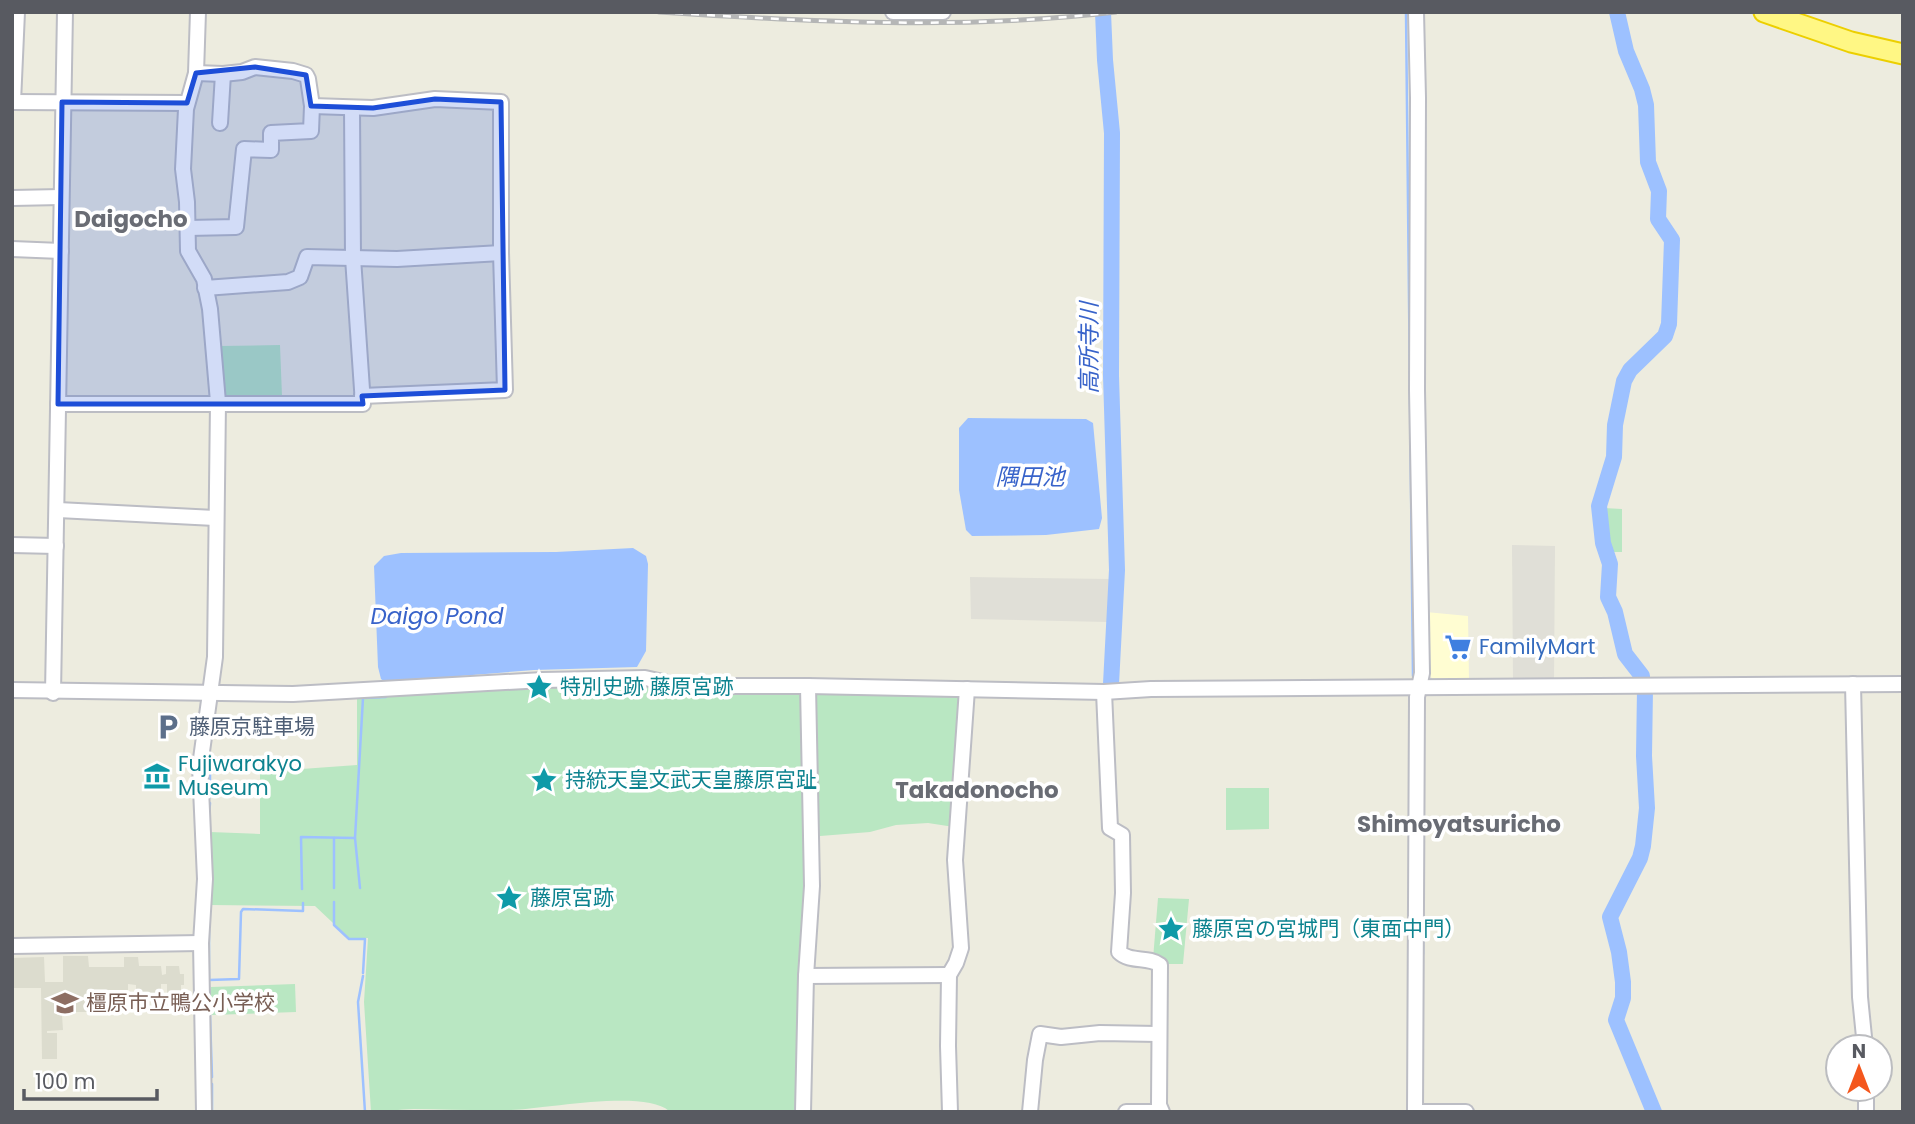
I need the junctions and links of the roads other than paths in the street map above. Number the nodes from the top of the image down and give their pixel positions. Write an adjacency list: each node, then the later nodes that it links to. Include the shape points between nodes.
1 (18, 12): 11 (street)
2 (65, 12): 12 (street)
3 (198, 12): 9 (street)
4 (893, 12): 5 (street)
5 (943, 12)
6 (1416, 12): 35 (street)
7 (1764, 12): 8 (highway, via 1851,42)
8 (1903, 54)
9 (196, 73): 10 (street); 13 (street)
10 (223, 74): 14 (street, via 255,67 306,75); 16 (street)
11 (13, 102): 12 (street)
12 (62, 102): 13 (street); 17 (street)
13 (187, 103): 19 (street, via 183,169)
14 (312, 106): 15 (street); 19 (street, via 311,131 271,133 271,150 244,149 236,227)
15 (352, 108): 22 (street, via 435,99 501,103); 23 (street)
16 (220, 123)
17 (61, 197): 18 (street); 21 (street)
18 (12, 198)
19 (188, 228): 24 (street, via 188,251)
20 (12, 249): 21 (street)
21 (61, 251): 27 (street)
22 (501, 253): 23 (street); 25 (street, via 505,390)
23 (353, 258): 24 (street, via 307,257 300,277 288,282); 25 (street)
24 (205, 288): 26 (street)
25 (362, 396): 26 (street, via 363,404)
26 (218, 402): 27 (street); 29 (street)
27 (58, 404): 28 (street)
28 (58, 510): 29 (street); 31 (street)
29 (215, 518): 40 (street, via 215,657)
30 (12, 545): 31 (street)
31 (56, 546): 38 (street)
32 (1853, 684): 33 (street); 35 (street); 45 (street)
33 (1903, 684)
34 (808, 686): 36 (street); 40 (street, via 681,686 645,678); 44 (street, via 812,886)
35 (1420, 687): 39 (street); 54 (street)
36 (967, 689): 39 (street); 43 (street, via 955,860 961,948)
37 (12, 690): 38 (street)
38 (53, 692): 40 (street)
39 (1104, 692): 46 (street, via 1110,828 1122,835 1119,952 1160,965)
40 (208, 694): 41 (street, via 200,766 205,879)
41 (201, 943): 42 (street); 47 (street)
42 (12, 946)
43 (949, 975): 44 (street); 49 (street)
44 (806, 976): 48 (street)
45 (1864, 1033)
46 (1158, 1034): 50 (street, via 1040,1034); 53 (street)
47 (204, 1112)
48 (803, 1112)
49 (950, 1112)
50 (1030, 1112)
51 (1126, 1112): 52 (street)
52 (1157, 1112)
53 (1162, 1112)
54 (1415, 1112): 55 (street)
55 (1466, 1112)

